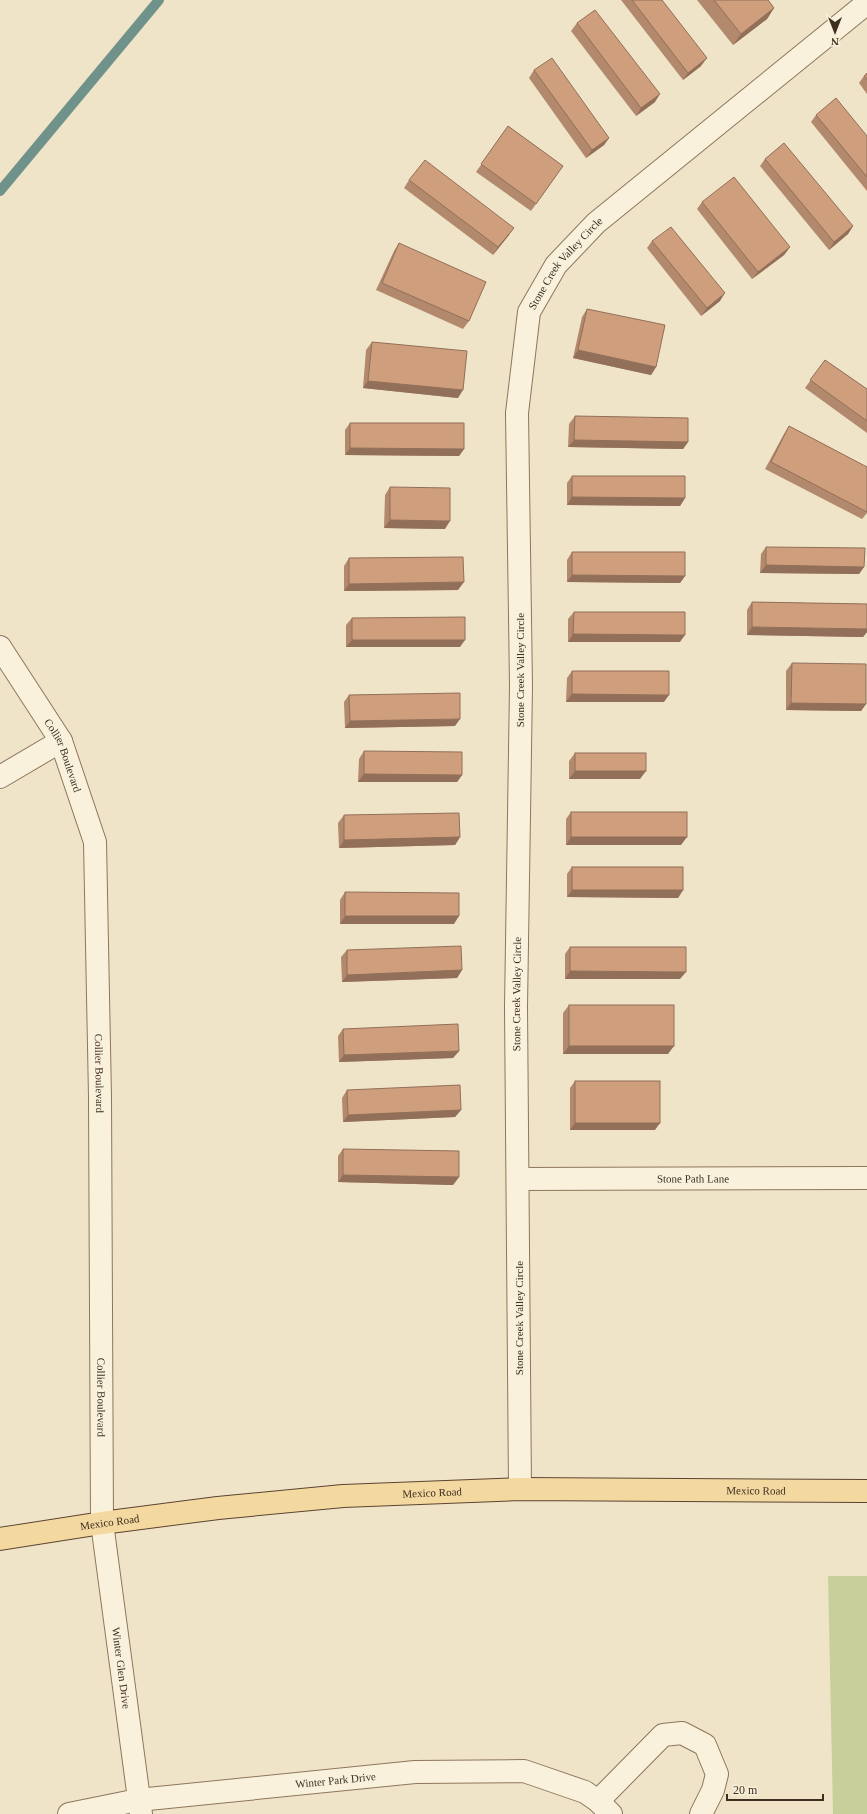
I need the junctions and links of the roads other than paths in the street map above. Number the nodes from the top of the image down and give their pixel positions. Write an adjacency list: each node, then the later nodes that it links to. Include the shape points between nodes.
1 (867, 3): 6 (street, Stone Creek Valley Circle, via 596,223 556,264 529,312 516,412 521,686 516,1007)
2 (0, 647): 3 (street, Collier Boulevard)
3 (61, 741): 4 (street); 9 (street, Collier Boulevard, via 95,842 100,1097)
4 (0, 777)
5 (867, 1178): 6 (street, Stone Path Lane)
6 (518, 1179): 7 (street, Stone Creek Valley Circle)
7 (520, 1489): 8 (main road, Mexico Road); 9 (main road, Mexico Road, via 343,1496)
8 (867, 1491)
9 (102, 1523): 10 (main road, Mexico Road); 11 (street, Winter Glen Drive)
10 (0, 1539)
11 (139, 1807): 12 (street, Winter Park Drive, via 415,1772 524,1771 585,1792); 13 (street, Winter Park Drive)
12 (604, 1808): 14 (street, Winter Park Drive, via 662,1735 682,1733 705,1745 717,1774 713,1790)
13 (69, 1814)
14 (701, 1814)

